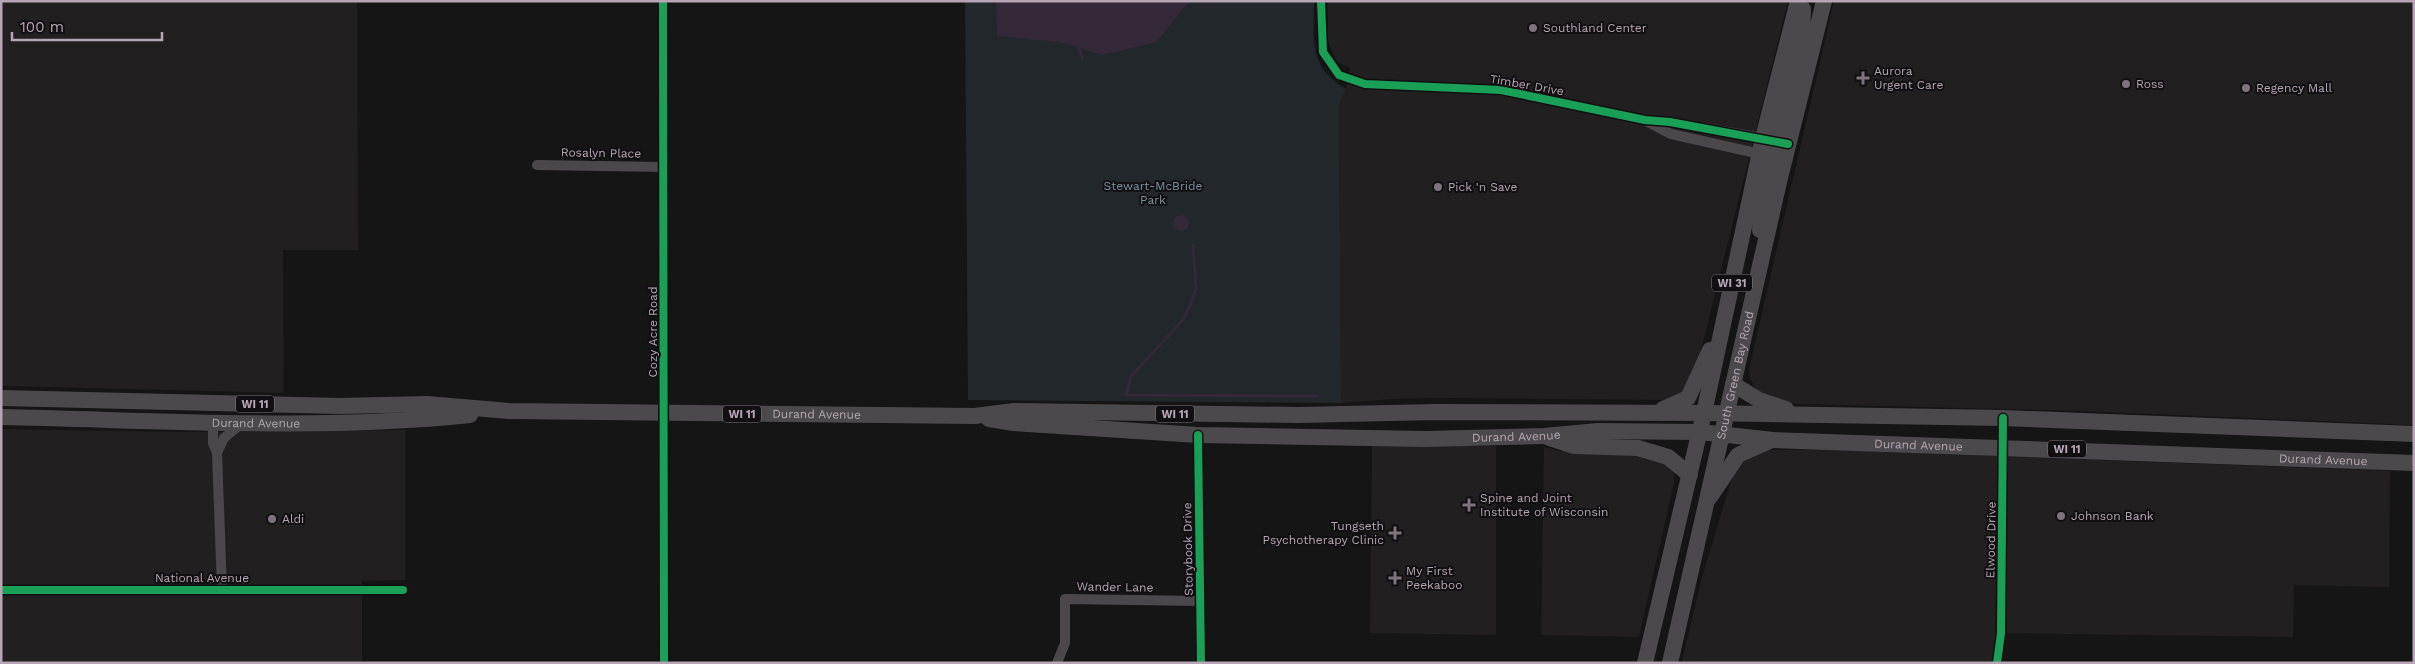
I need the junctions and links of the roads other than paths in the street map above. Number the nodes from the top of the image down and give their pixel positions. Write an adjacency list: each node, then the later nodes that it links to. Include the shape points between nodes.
1 (663, 1): 9 (street, Cozy Acre Road)
2 (1321, 1): 6 (street, Timber Drive, via 1323,52 1339,75 1365,84 1501,90)
3 (1798, 1): 7 (main road, South Green Bay Road / WI 31)
4 (1804, 1): 7 (main road, via 1802,37)
5 (1822, 4): 7 (main road, South Green Bay Road / WI 31)
6 (1645, 120): 7 (street, Timber Drive, via 1670,122); 7 (street, Timber Drive, via 1671,134)
7 (1774, 149): 10 (main road, South Green Bay Road / WI 31); 11 (main road, South Green Bay Road / WI 31, via 1757,279)
8 (537, 164): 9 (street, Rosalyn Place)
9 (664, 166): 15 (street, Cozy Acre Road)
10 (1726, 313): 17 (main road, via 1688,398); 18 (main road, South Green Bay Road / WI 31)
11 (1733, 384): 19 (main road, South Green Bay Road / WI 31); 21 (main road, via 1759,400)
12 (1, 398): 13 (main road, Durand Avenue / WI 11)
13 (271, 404): 14 (main road, Durand Avenue / WI 11, via 427,404); 25 (main road, via 251,412 225,414)
14 (509, 411): 15 (main road, Durand Avenue / WI 11); 26 (main road, Durand Avenue / WI 11, via 428,419)
15 (664, 412): 22 (main road, Durand Avenue / WI 11); 44 (street, Cozy Acre Road)
16 (1436, 412): 17 (main road, Durand Avenue / WI 11); 20 (main road, Durand Avenue / WI 11); 33 (main road, via 1415,425 1417,433)
17 (1652, 413): 18 (main road, Durand Avenue / WI 11)
18 (1704, 413): 19 (main road, Durand Avenue / WI 11); 27 (main road, South Green Bay Road / WI 31)
19 (1726, 413): 21 (main road, Durand Avenue / WI 11); 28 (main road, South Green Bay Road / WI 31)
20 (1376, 414): 22 (main road, Durand Avenue / WI 11, via 1014,411); 32 (main road)
21 (1805, 414): 24 (main road, Durand Avenue / WI 11)
22 (975, 416): 30 (main road, Durand Avenue / WI 11, via 1014,423)
23 (1, 417): 25 (main road, Durand Avenue / WI 11)
24 (2004, 418): 29 (main road, Durand Avenue / WI 11); 35 (street, Elwood Drive)
25 (213, 422): 26 (main road, Durand Avenue / WI 11); 36 (street, via 213,443)
26 (242, 423): 36 (street, via 224,438)
27 (1700, 432): 28 (main road, Durand Avenue / WI 11); 31 (main road, Durand Avenue / WI 11, via 1598,431); 38 (main road, South Green Bay Road / WI 31)
28 (1721, 433): 34 (main road, Durand Avenue / WI 11); 39 (main road, South Green Bay Road / WI 31)
29 (2414, 434)
30 (1198, 435): 32 (main road, Durand Avenue / WI 11); 43 (street, Storybook Drive)
31 (1544, 436): 33 (main road, Durand Avenue / WI 11); 38 (main road, via 1574,446 1638,448 1668,456)
32 (1356, 437): 33 (main road, Durand Avenue / WI 11)
33 (1425, 438)
34 (1773, 440): 35 (main road, Durand Avenue / WI 11); 39 (main road, via 1738,455)
35 (2004, 446): 37 (main road, Durand Avenue / WI 11); 49 (street, Elwood Drive, via 2002,633)
36 (217, 452): 41 (street)
37 (2414, 463)
38 (1690, 475): 47 (main road, South Green Bay Road / WI 31)
39 (1705, 506): 48 (main road, South Green Bay Road / WI 31)
40 (1, 590): 41 (street, National Avenue)
41 (222, 590): 42 (street, National Avenue)
42 (403, 590)
43 (1200, 601): 45 (street, Wander Lane, via 1065,599 1065,644); 46 (street, Storybook Drive)
44 (664, 663)
45 (1057, 663)
46 (1201, 663)
47 (1645, 663)
48 (1670, 663)
49 (1997, 663)

